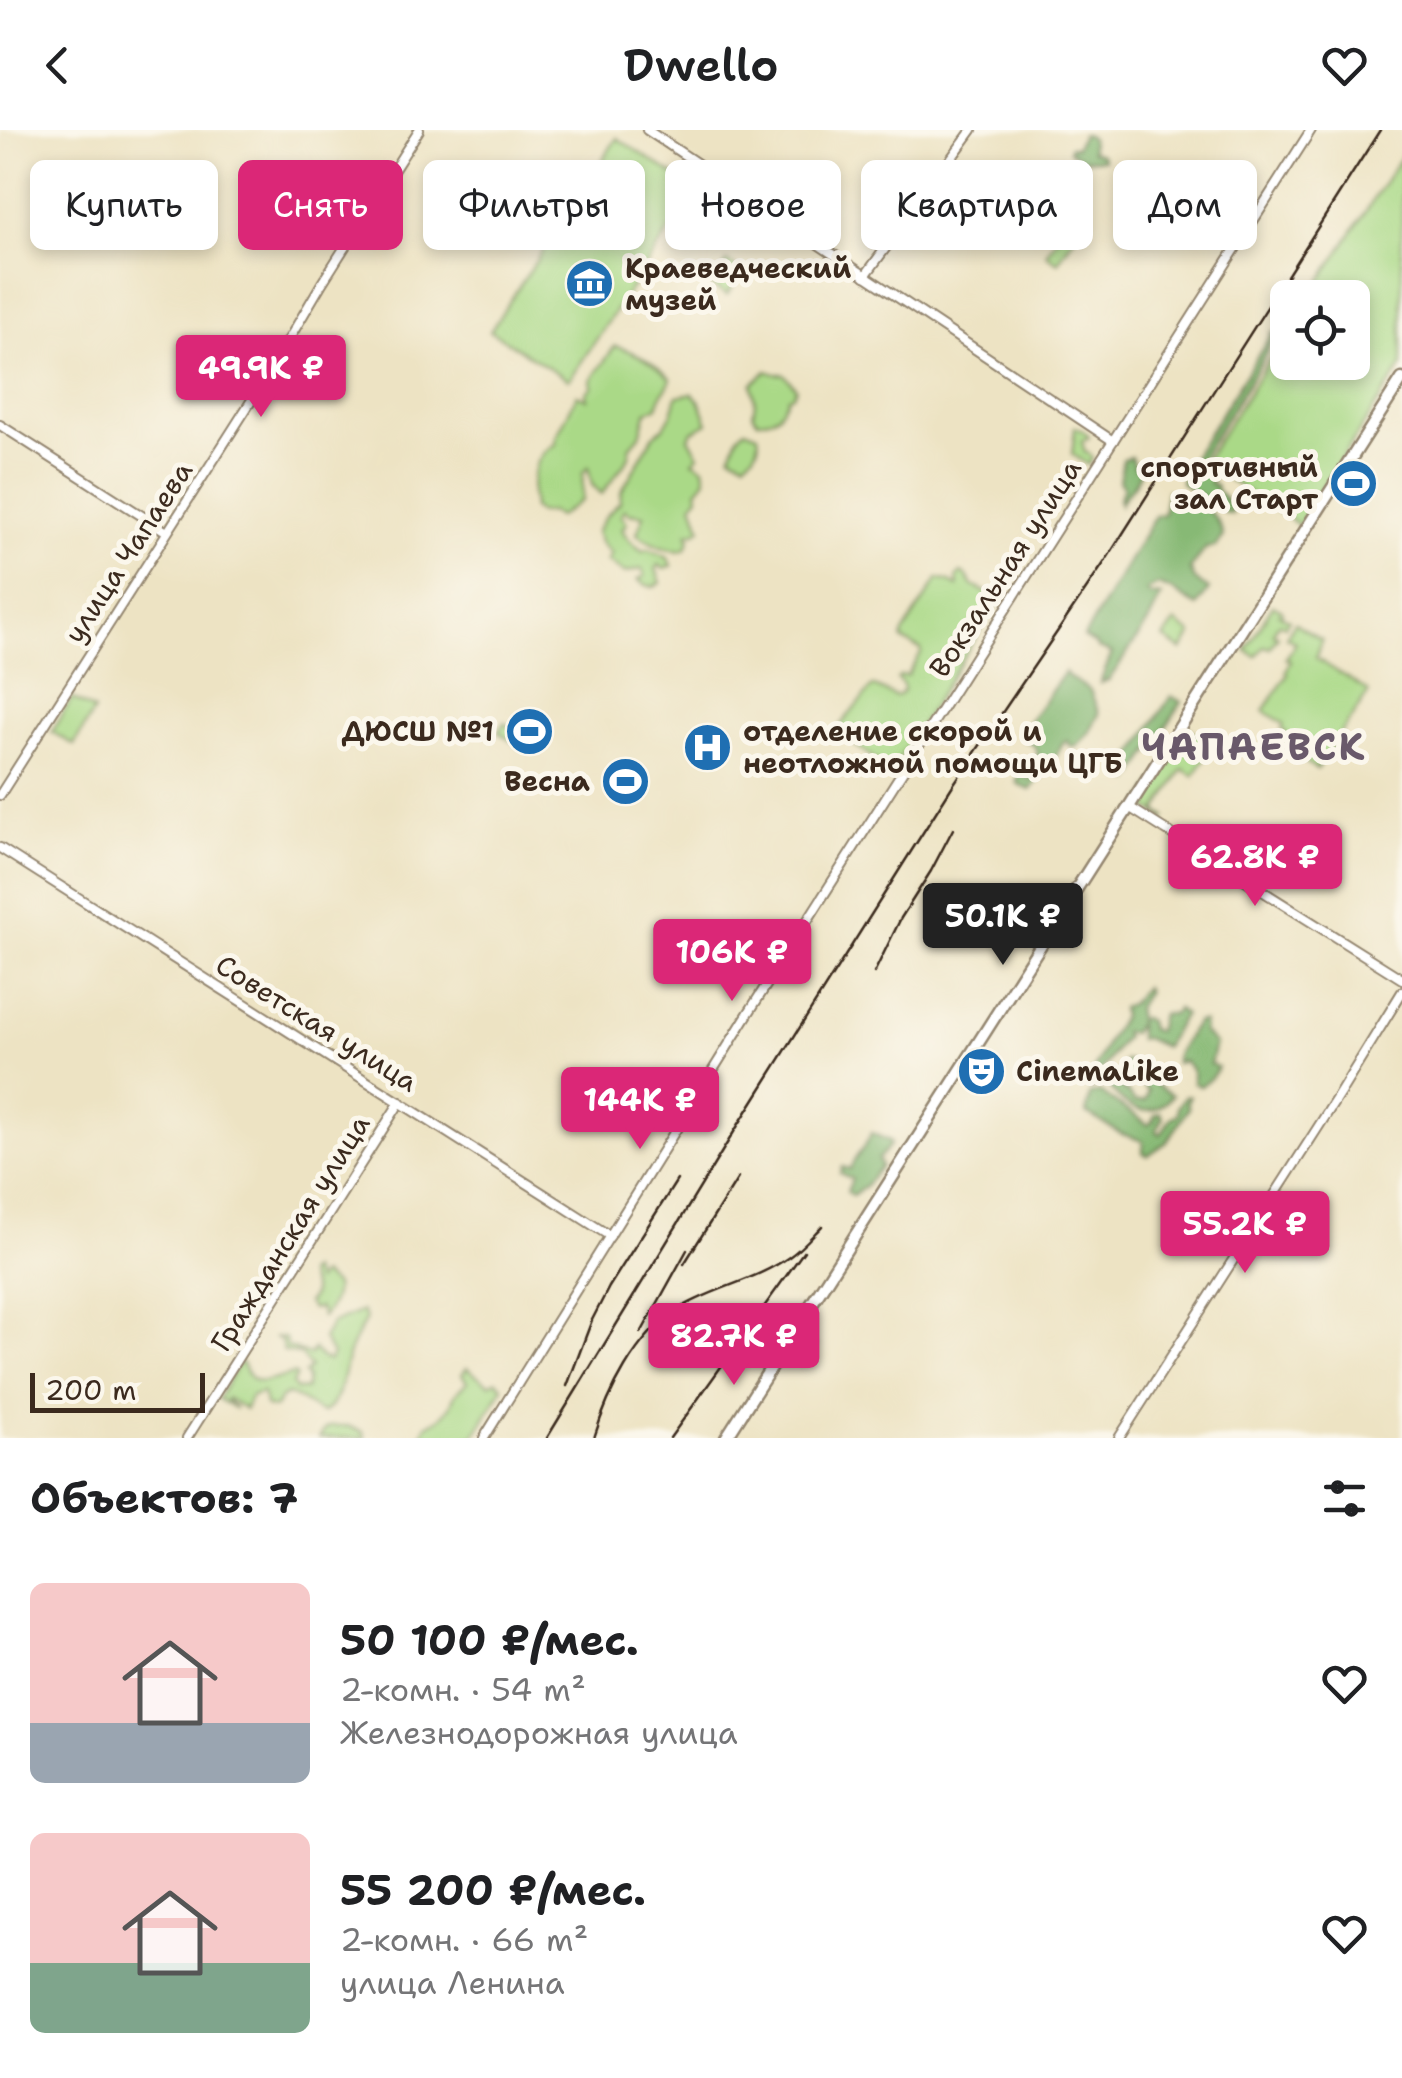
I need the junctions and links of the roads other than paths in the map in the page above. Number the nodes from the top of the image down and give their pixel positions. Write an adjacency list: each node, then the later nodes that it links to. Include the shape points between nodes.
1 (419, 130): 9 (street, улица Чапаева)
2 (647, 130): 5 (street)
3 (972, 130): 5 (street)
4 (1311, 130): 8 (street, Вокзальная улица)
5 (865, 276): 8 (street)
6 (1402, 379): 11 (main road)
7 (0, 425): 9 (street)
8 (1114, 441): 16 (street, Вокзальная улица)
9 (167, 532): 10 (street, улица Чапаева)
10 (0, 795)
11 (1129, 808): 13 (street); 19 (main road)
12 (0, 848): 15 (street, Советская улица)
13 (1402, 979)
14 (1402, 992): 20 (street)
15 (400, 1102): 16 (street, Советская улица); 17 (street, Гражданская улица)
16 (610, 1236): 18 (street, Вокзальная улица)
17 (187, 1438)
18 (484, 1438)
19 (726, 1438)
20 (1120, 1438)

